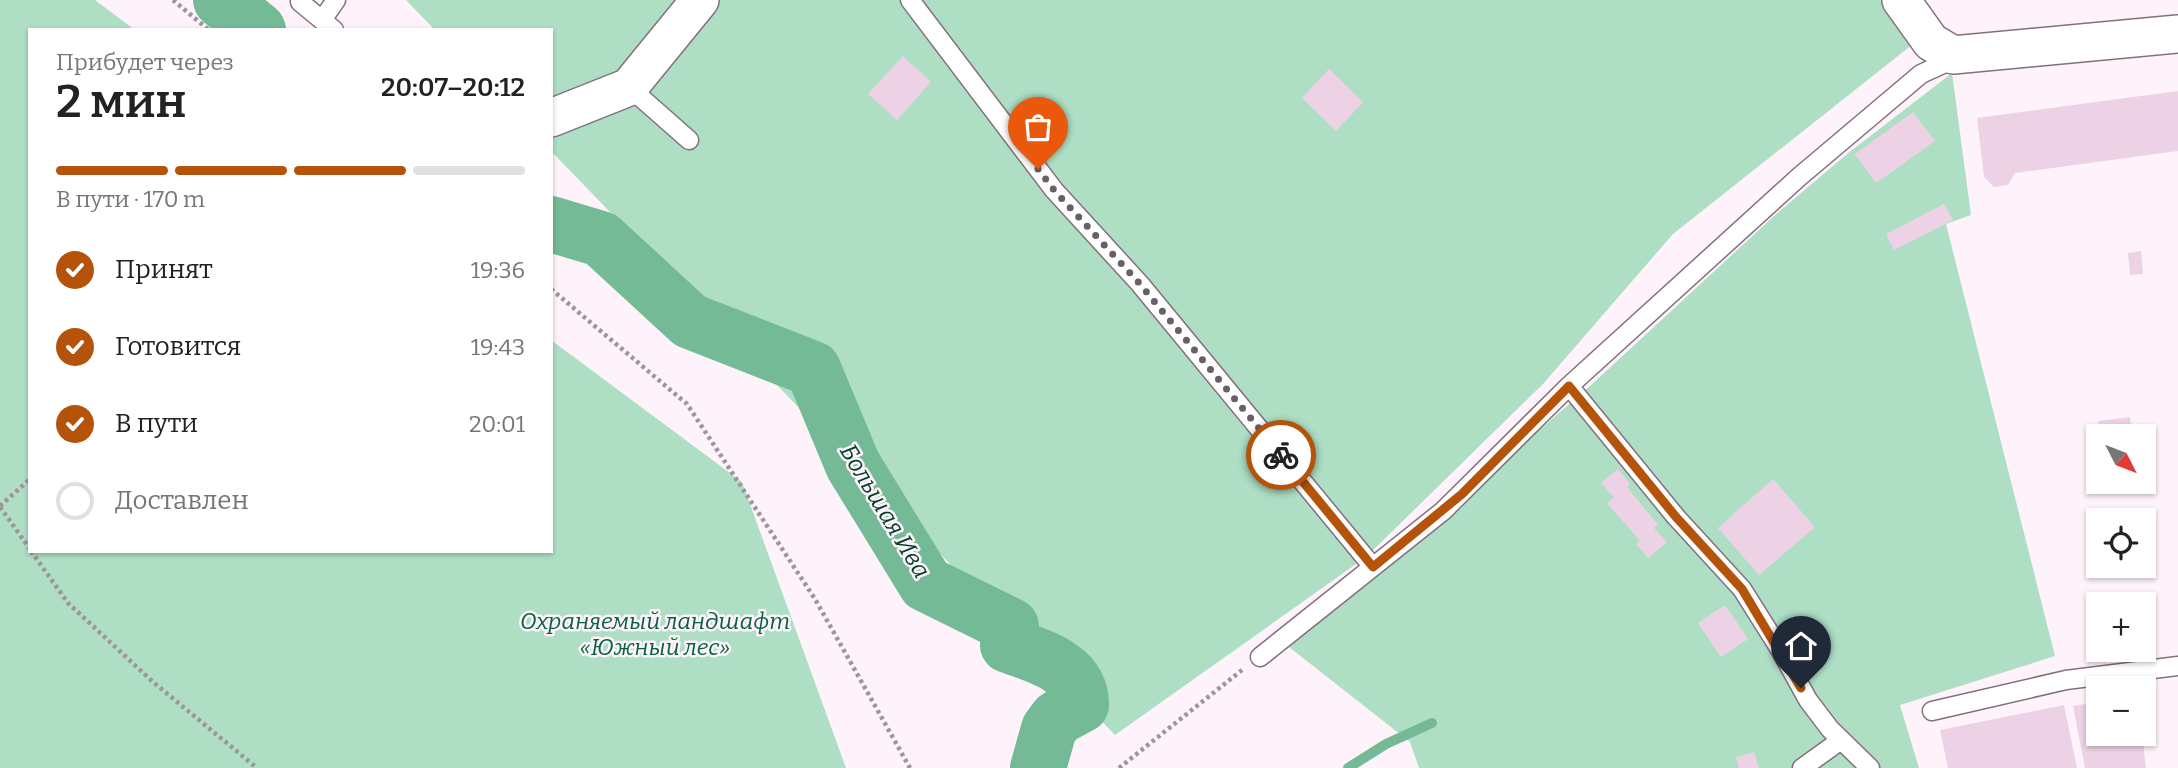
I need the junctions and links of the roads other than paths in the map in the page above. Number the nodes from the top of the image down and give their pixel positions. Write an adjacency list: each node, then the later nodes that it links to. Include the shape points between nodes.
1 (336, 0): 6 (lane)
2 (700, 0): 9 (street)
3 (910, 0): 13 (lane, via 1054,190 1140,284)
4 (1900, 0): 8 (street, via 1938,48)
5 (300, 2): 6 (lane)
6 (328, 25)
7 (2178, 34): 8 (street)
8 (1963, 56): 12 (lane, via 1921,74 1799,177)
9 (629, 87): 10 (street); 11 (lane)
10 (553, 117)
11 (689, 140)
12 (1569, 386): 13 (lane, via 1462,494); 17 (lane, via 1676,517 1742,589 1808,700)
13 (1373, 567): 14 (lane)
14 (1260, 657)
15 (2178, 666): 16 (lane, via 2066,680)
16 (1932, 711)
17 (1842, 740): 18 (lane); 19 (lane)
18 (1802, 768)
19 (1870, 768)

